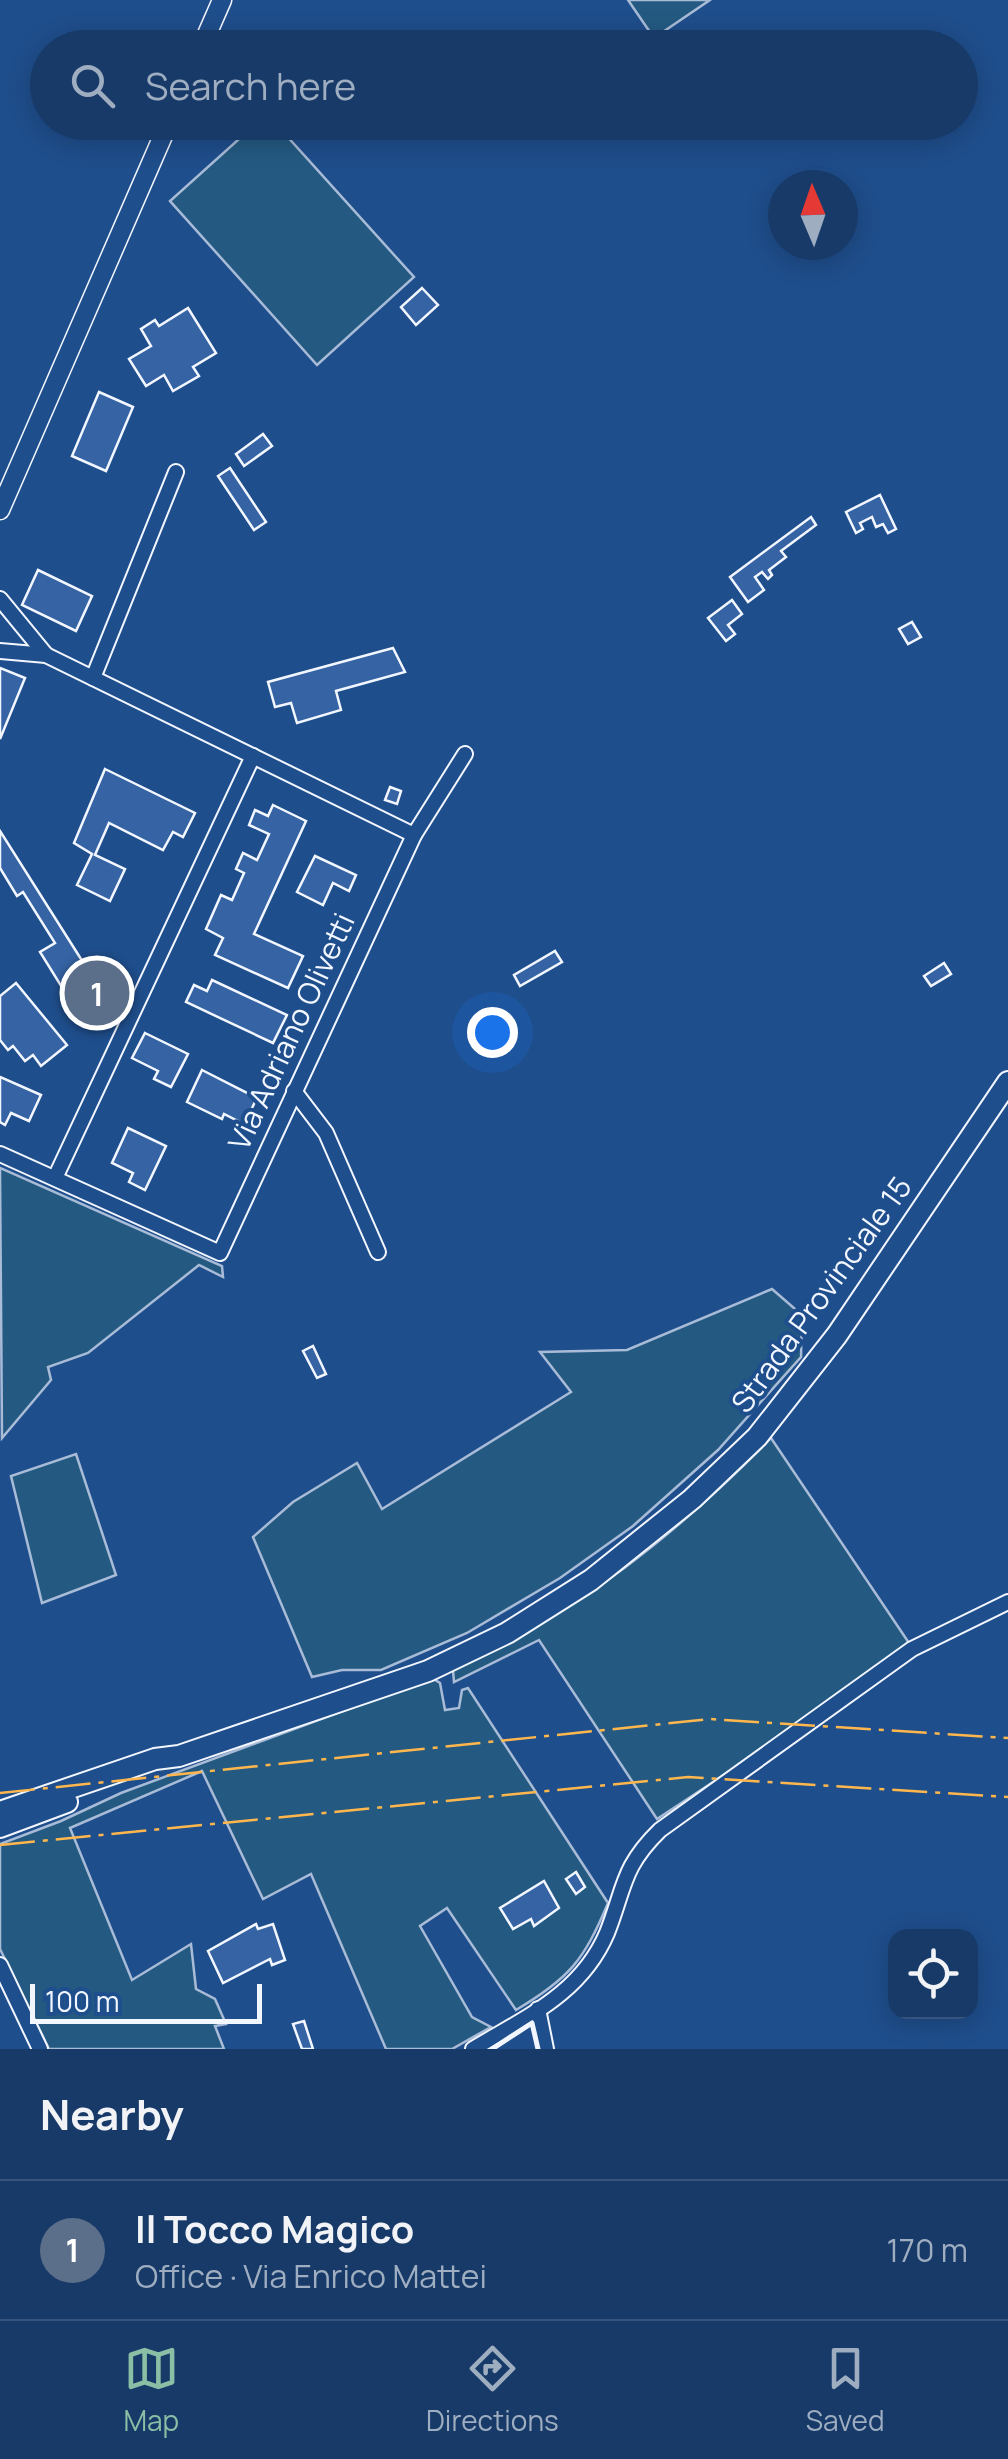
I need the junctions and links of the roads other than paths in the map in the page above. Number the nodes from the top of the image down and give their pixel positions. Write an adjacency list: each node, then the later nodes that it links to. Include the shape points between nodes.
1 (222, 0): 2 (street)
2 (209, 30)
3 (160, 140): 5 (street)
4 (176, 472): 10 (street)
5 (0, 510)
6 (0, 599): 7 (street)
7 (6, 614): 9 (street)
8 (0, 650): 9 (street)
9 (46, 655): 10 (street)
10 (93, 678): 12 (street)
11 (465, 754): 13 (street, Via Adriano Olivetti)
12 (253, 756): 13 (street); 17 (street)
13 (414, 835): 15 (street, Via Adriano Olivetti)
14 (1008, 1082): 20 (main road, Strada Provinciale 15, via 826,1349 757,1437 678,1510 591,1580 507,1633 428,1671)
15 (294, 1091): 17 (street, Via Adriano Olivetti, via 220,1253); 18 (street, via 326,1132)
16 (0, 1154): 17 (street)
17 (55, 1178)
18 (378, 1252)
19 (1008, 1602): 26 (street, via 912,1649 660,1830 626,1870 591,1960 560,1996)
20 (179, 1756): 21 (main road, Strada Provinciale 15); 22 (main road, Strada Provinciale 15, via 25,1802)
21 (51, 1808): 23 (main road, Strada Provinciale 15); 24 (main road)
22 (0, 1816)
23 (0, 1827)
24 (0, 1835)
25 (0, 1965): 27 (street)
26 (538, 2009): 28 (street); 29 (street)
27 (40, 2049)
28 (473, 2049)
29 (546, 2049)

